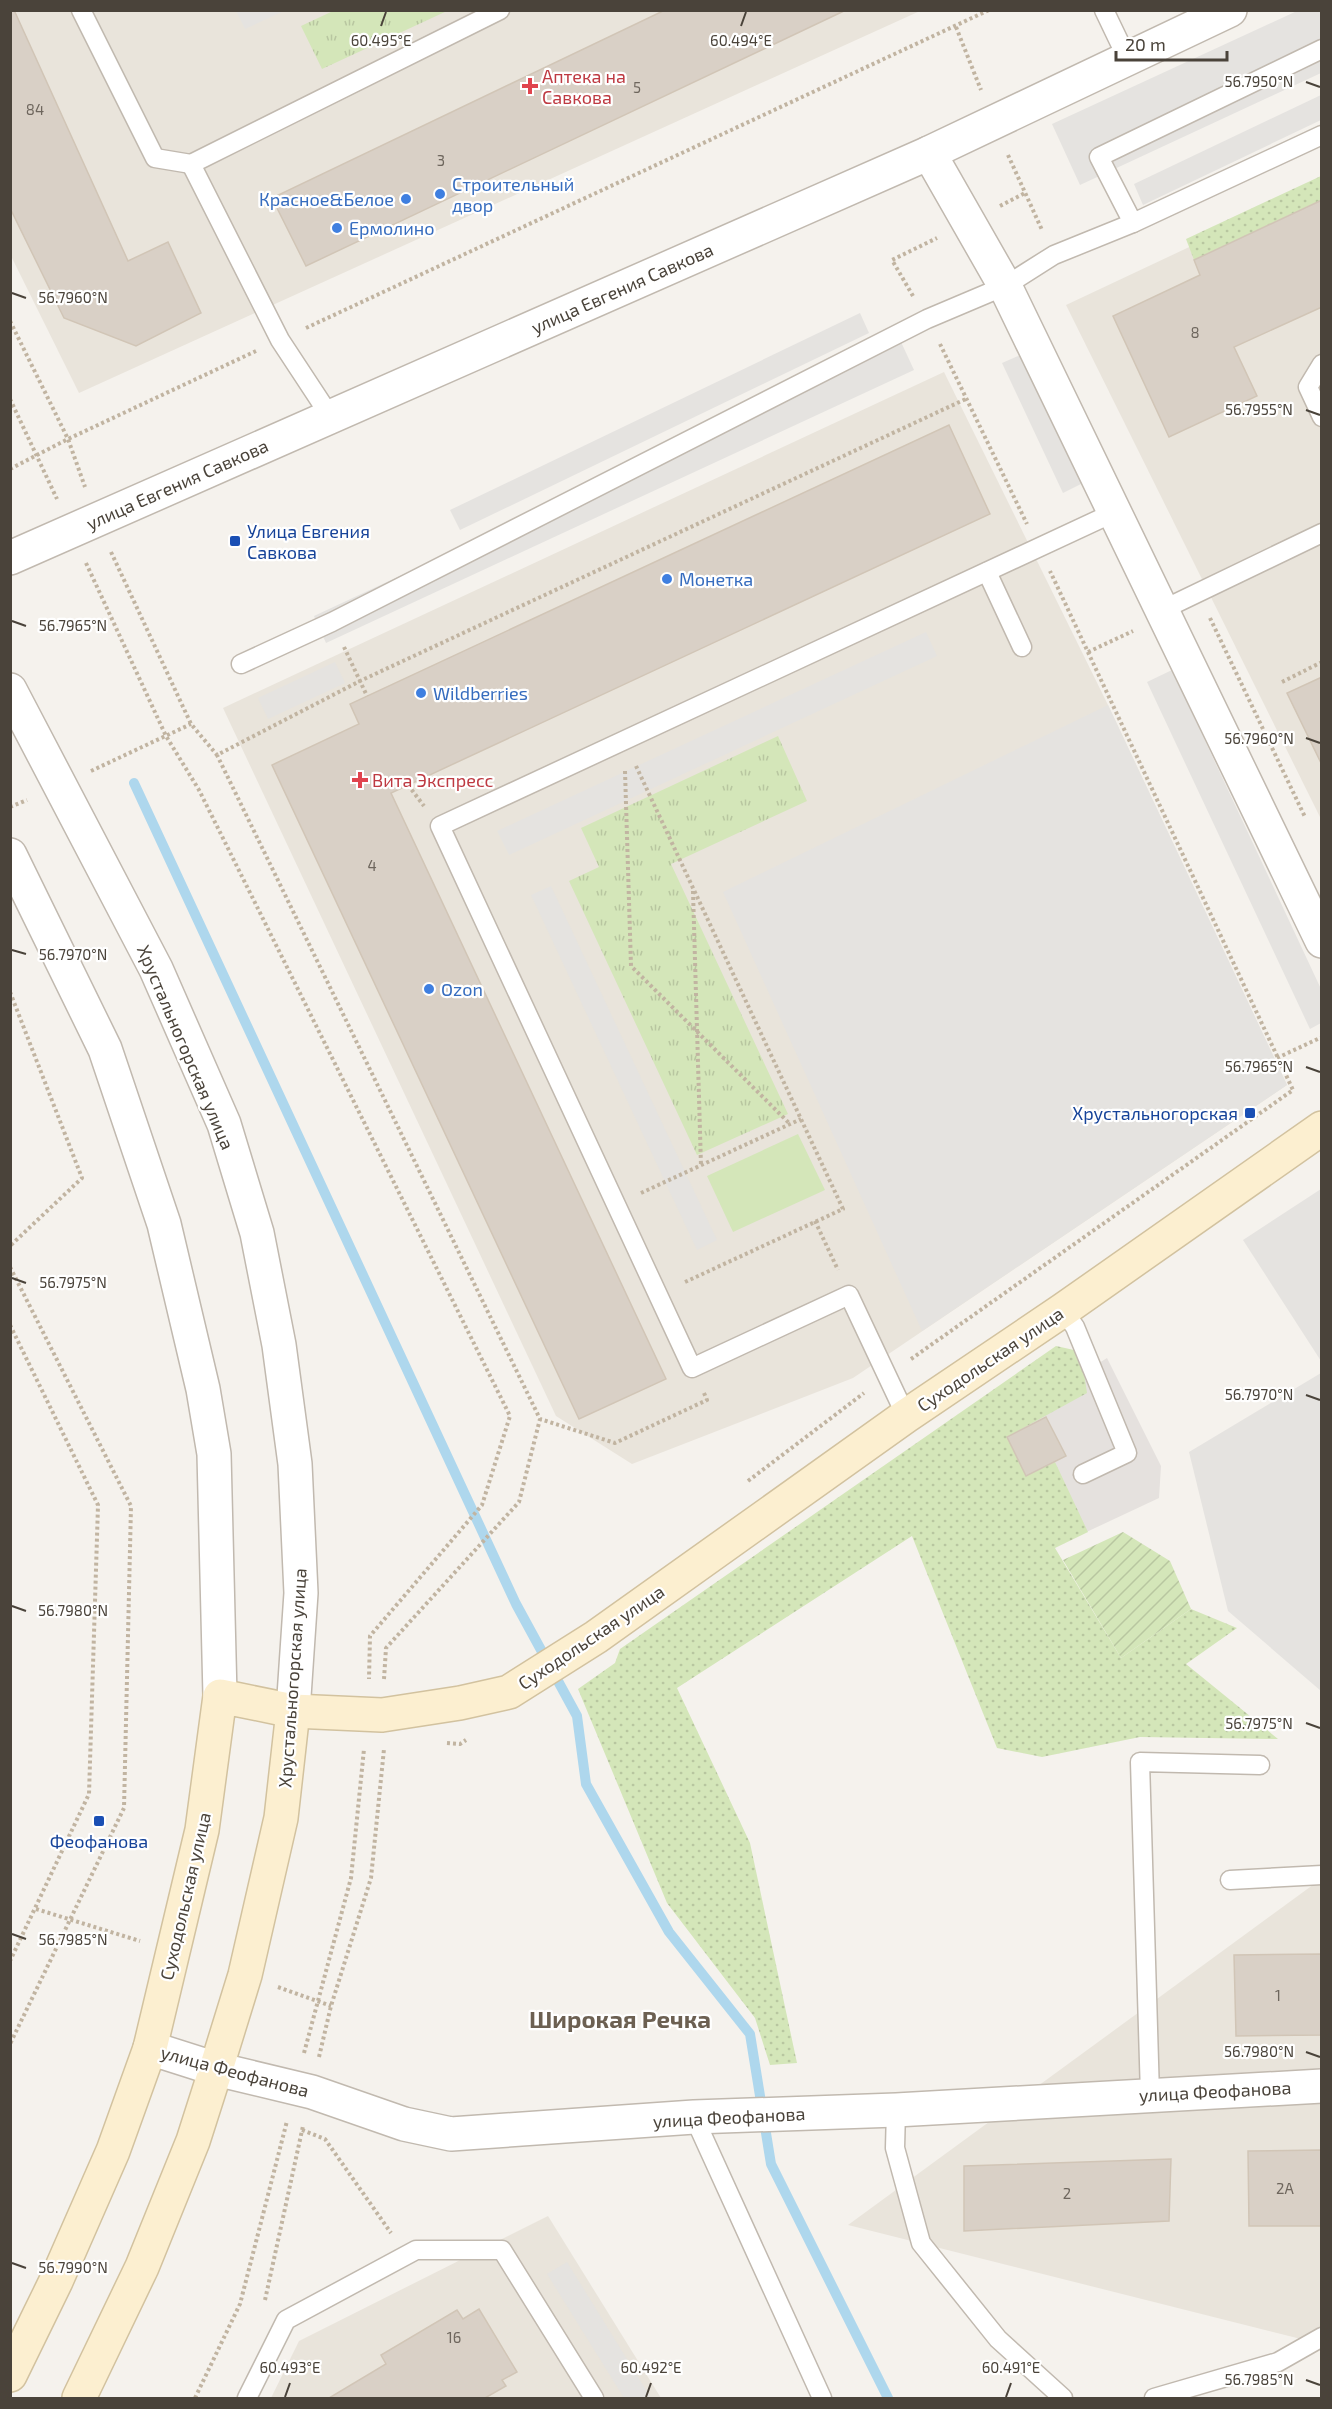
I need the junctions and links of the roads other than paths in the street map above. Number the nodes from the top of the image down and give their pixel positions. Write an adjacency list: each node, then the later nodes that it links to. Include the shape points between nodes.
1 (81, 10): 9 (lane, via 155,158)
2 (500, 10): 9 (lane)
3 (1104, 10): 6 (lane)
4 (1230, 10): 6 (street, улица Евгения Савкова)
5 (1322, 49): 10 (lane, via 1099,157)
6 (1127, 58): 8 (street, улица Евгения Савкова)
7 (1322, 135): 10 (lane)
8 (929, 153): 11 (street); 13 (street, улица Евгения Савкова)
9 (191, 164): 13 (lane, via 280,340)
10 (1133, 223): 11 (lane, via 1054,255)
11 (1005, 286): 15 (street); 21 (lane, via 927,319)
12 (1322, 364): 14 (lane, via 1308,387)
13 (330, 416): 17 (street, улица Евгения Савкова)
14 (1322, 417)
15 (1115, 512): 18 (lane); 19 (street)
16 (1322, 533): 19 (lane)
17 (10, 558)
18 (987, 572): 20 (lane); 27 (lane, via 440,826 692,1368 849,1295)
19 (1164, 613): 24 (street)
20 (1022, 647)
21 (242, 664)
22 (10, 690): 30 (street, Хрустальногорская улица, via 156,969 224,1124 257,1233 279,1345 295,1464 302,1593)
23 (10, 855): 29 (street, via 105,1049 164,1224 203,1389 214,1454)
24 (1322, 942)
25 (1322, 1128): 26 (main road, Суходольская улица)
26 (1063, 1310): 27 (main road, Суходольская улица); 28 (lane, via 1075,1327 1127,1453)
27 (906, 1416): 30 (main road, Суходольская улица, via 596,1636 508,1692 382,1715)
28 (1083, 1474)
29 (220, 1696): 30 (main road, Суходольская улица); 34 (main road, Суходольская улица, via 202,1830)
30 (293, 1711): 35 (main road, Хрустальногорская улица, via 281,1818 245,1975)
31 (1260, 1765): 37 (lane, via 1140,1762)
32 (1322, 1875): 33 (lane)
33 (1230, 1880)
34 (150, 2048): 35 (street, улица Феофанова); 41 (main road, Суходольская улица, via 113,2151)
35 (216, 2069): 39 (street, улица Феофанова, via 312,2092 404,2124 451,2134); 42 (main road, Хрустальногорская улица, via 193,2141 142,2267)
36 (1322, 2086): 37 (street, улица Феофанова)
37 (1150, 2095): 38 (street, улица Феофанова)
38 (896, 2110): 39 (street, улица Феофанова); 46 (lane, via 895,2148 921,2243 998,2339)
39 (694, 2117): 45 (lane)
40 (1322, 2337): 47 (lane, via 1278,2362)
41 (10, 2375)
42 (79, 2398)
43 (247, 2398): 44 (lane, via 286,2320 416,2250 502,2250)
44 (594, 2398)
45 (822, 2398)
46 (1063, 2398)
47 (1154, 2398)

